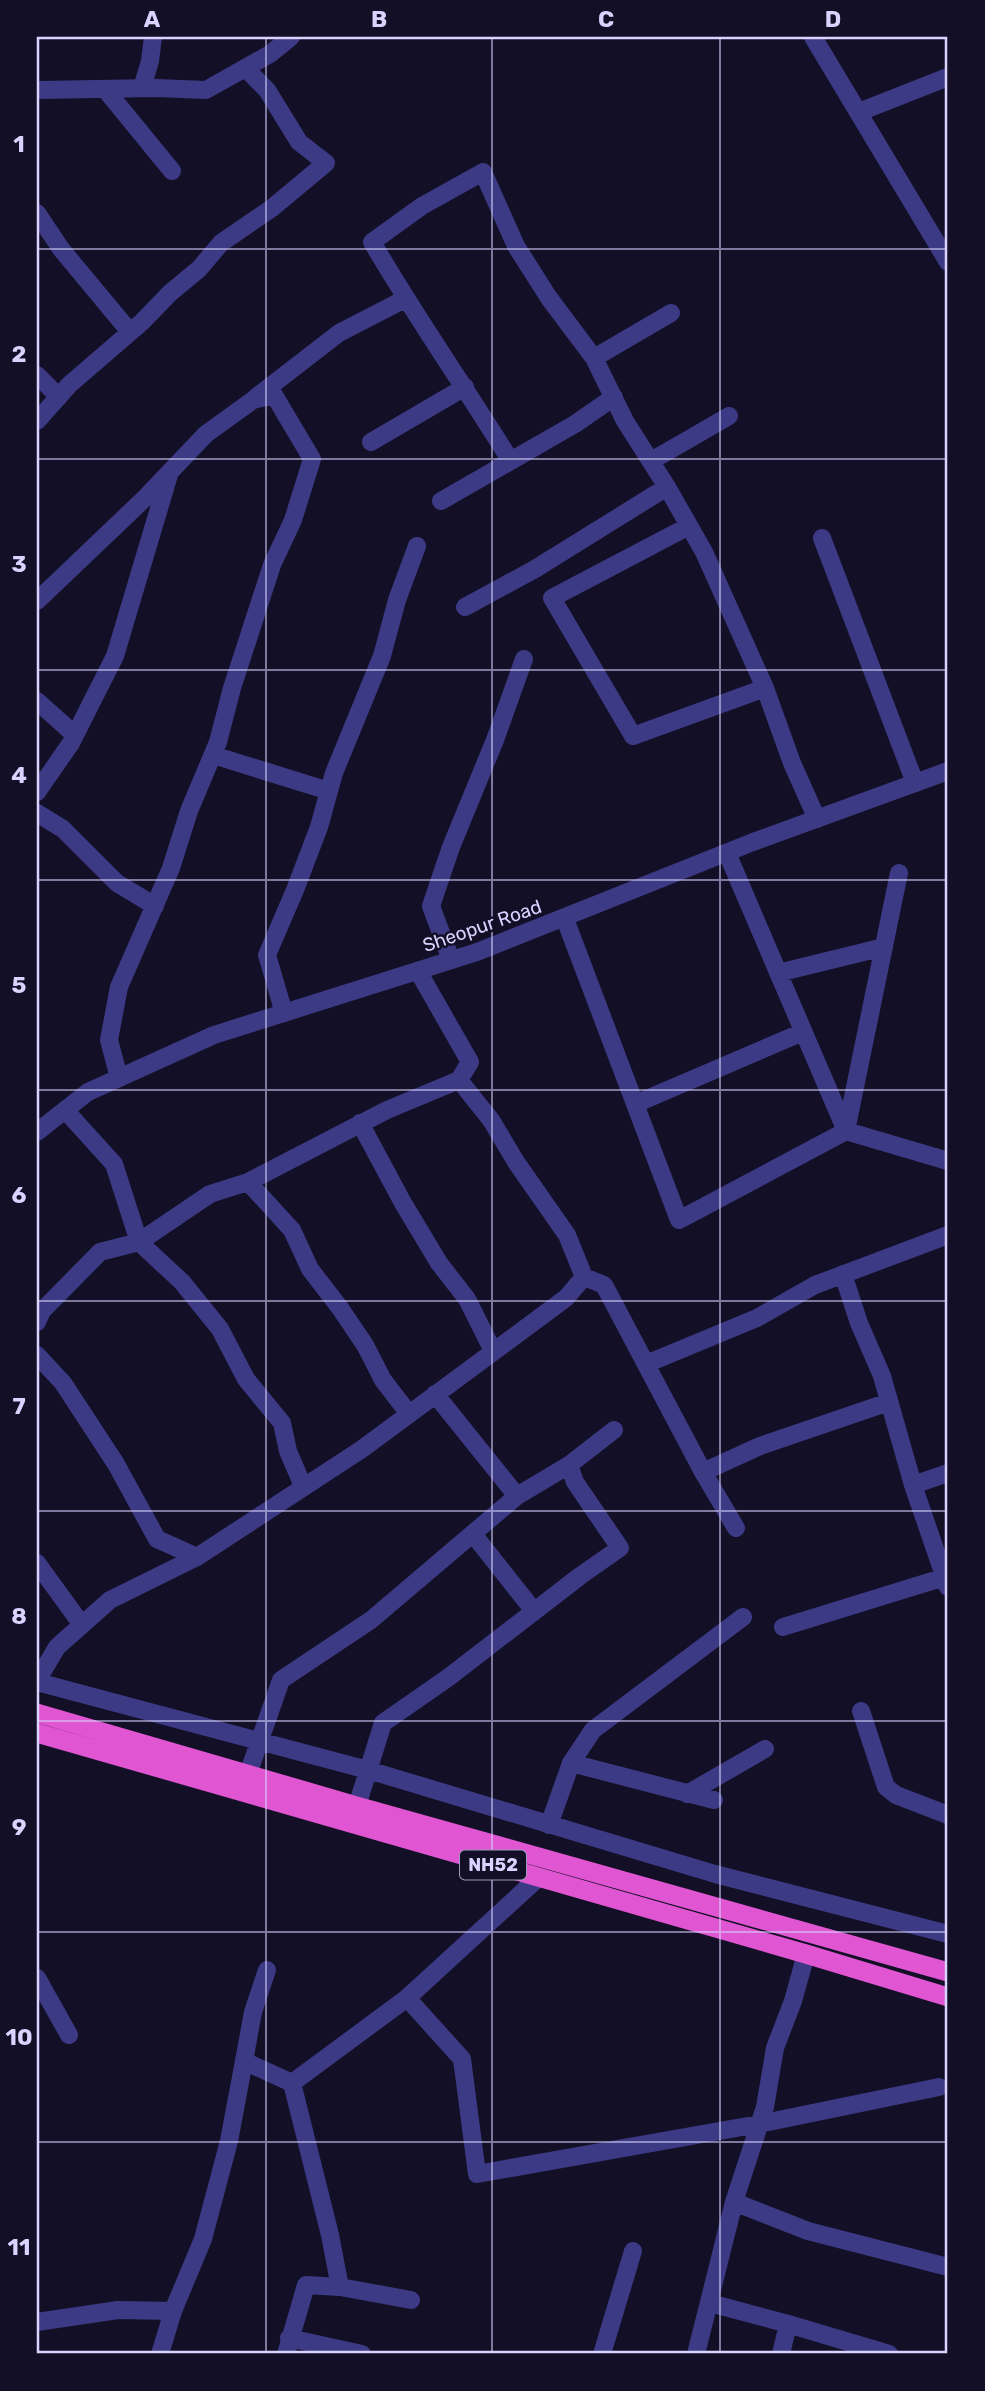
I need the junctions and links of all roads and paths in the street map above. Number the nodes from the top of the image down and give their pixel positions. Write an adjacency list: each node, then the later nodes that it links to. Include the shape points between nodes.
1 (153, 37): 6 (street)
2 (813, 37): 9 (street)
3 (286, 38): 4 (street)
4 (245, 68): 6 (street, via 206,90); 15 (street, via 267,90 299,142 326,163 221,243 199,270)
5 (948, 77): 9 (street)
6 (142, 88): 7 (street)
7 (104, 89): 8 (street); 10 (street)
8 (37, 90)
9 (859, 112): 12 (street)
10 (172, 171)
11 (37, 213): 15 (street)
12 (948, 262)
13 (405, 299): 16 (street, via 372,242 422,206 483,172 516,246); 18 (street); 21 (street, via 339,333)
14 (671, 313): 16 (street)
15 (131, 332): 19 (street)
16 (594, 358): 20 (street)
17 (37, 375): 19 (street)
18 (465, 387): 24 (street); 25 (street)
19 (59, 397): 23 (street)
20 (614, 397): 25 (street); 26 (street)
21 (253, 400): 27 (street, via 206,434); 39 (street, via 274,395 312,459 293,520 272,565)
22 (729, 416): 26 (street)
23 (37, 421)
24 (371, 442)
25 (510, 460): 29 (street)
26 (651, 461): 28 (street)
27 (170, 469): 33 (street); 38 (street, via 115,656)
28 (667, 486): 30 (street); 34 (street)
29 (442, 501)
30 (690, 526): 36 (street); 36 (street, via 552,598 633,737)
31 (822, 538): 41 (street)
32 (417, 547): 42 (street, via 382,656)
33 (37, 601)
34 (466, 607)
35 (524, 659): 51 (street, via 431,906)
36 (765, 688): 45 (street)
37 (37, 701): 38 (street)
38 (75, 735): 43 (street)
39 (213, 755): 42 (street); 48 (street)
40 (948, 771): 41 (street, Sheopur Road)
41 (915, 783): 45 (street, Sheopur Road)
42 (329, 791): 54 (street, via 267,955)
43 (37, 792)
44 (37, 813): 48 (street, via 63,829 117,883)
45 (817, 819): 46 (street, Sheopur Road)
46 (727, 853): 49 (street, Sheopur Road); 53 (street)
47 (899, 873): 50 (street)
48 (155, 906): 56 (street, via 118,986 109,1040)
49 (565, 919): 51 (street, Sheopur Road); 58 (street)
50 (884, 947): 53 (street); 61 (street)
51 (451, 960): 52 (street, Sheopur Road)
52 (418, 971): 54 (street, Sheopur Road); 57 (street, via 470,1062)
53 (778, 973): 55 (street)
54 (284, 1013): 56 (street, Sheopur Road, via 214,1035)
55 (803, 1032): 58 (street); 61 (street)
56 (119, 1078): 59 (street, Sheopur Road, via 88,1092)
57 (459, 1080): 60 (street); 68 (street, via 567,1235)
58 (635, 1104): 61 (street, via 680,1220)
59 (65, 1110): 62 (street, Sheopur Road); 66 (street, via 114,1164)
60 (360, 1123): 64 (street); 70 (street)
61 (846, 1131): 63 (street)
62 (37, 1132)
63 (948, 1161)
64 (248, 1181): 66 (street, via 210,1194); 75 (street, via 292,1230 310,1269)
65 (948, 1235): 67 (street)
66 (139, 1242): 69 (street, via 100,1252); 81 (street, via 182,1282 220,1329 246,1379 282,1423)
67 (843, 1274): 72 (street, via 757,1318); 74 (street)
68 (584, 1277): 70 (street, via 566,1298); 72 (street, via 604,1284)
69 (37, 1322)
70 (493, 1351): 73 (street)
71 (37, 1355): 85 (street, via 63,1383 116,1464 157,1539)
72 (646, 1364): 78 (street)
73 (435, 1394): 75 (street); 82 (street)
74 (889, 1402): 78 (street, via 761,1446); 80 (street)
75 (409, 1414): 81 (street)
76 (614, 1430): 77 (street)
77 (569, 1465): 82 (street); 88 (street, via 575,1482 620,1548)
78 (704, 1472): 83 (street)
79 (948, 1473): 80 (street)
80 (913, 1485): 87 (street)
81 (303, 1486): 85 (street)
82 (517, 1496): 84 (street)
83 (736, 1528)
84 (473, 1534): 88 (street); 96 (street, via 371,1620 281,1680)
85 (197, 1557): 90 (street, via 110,1600)
86 (37, 1563): 90 (street)
87 (946, 1582): 91 (street)
88 (534, 1611): 99 (street, via 383,1723)
89 (743, 1617): 98 (street, via 593,1730)
90 (82, 1625): 92 (street, via 57,1647)
91 (783, 1628)
92 (37, 1682): 96 (street)
93 (861, 1711): 104 (street, via 886,1787)
94 (37, 1713): 100 (highway, NH52)
95 (37, 1733): 106 (highway, NH52)
96 (259, 1741): 99 (street); 100 (street)
97 (765, 1749): 101 (street)
98 (571, 1763): 101 (street); 105 (street)
99 (368, 1770): 103 (street); 105 (street)
100 (248, 1774): 103 (highway, NH52)
101 (687, 1794): 102 (street)
102 (713, 1800)
103 (357, 1806): 110 (highway, NH52)
104 (948, 1815)
105 (549, 1825): 107 (street, via 715,1874)
106 (538, 1878): 108 (highway, NH52); 113 (street)
107 (948, 1934)
108 (806, 1954): 112 (highway, NH52); 118 (street, via 775,2048)
109 (267, 1970): 115 (street)
110 (948, 1972)
111 (37, 1978): 114 (street)
112 (948, 1997)
113 (407, 1998): 116 (street); 118 (street, via 462,2059 477,2174)
114 (69, 2035)
115 (244, 2061): 116 (street); 125 (street, via 203,2239)
116 (292, 2083): 122 (street)
117 (939, 2087): 118 (street)
118 (760, 2124): 119 (street)
119 (734, 2202): 121 (street, via 808,2231); 124 (street)
120 (633, 2251): 132 (street)
121 (948, 2267)
122 (340, 2287): 123 (street); 128 (street, via 306,2286)
123 (411, 2301)
124 (710, 2302): 127 (street); 133 (street)
125 (173, 2311): 126 (street, via 118,2309); 130 (street)
126 (37, 2322)
127 (788, 2324): 129 (street); 134 (street)
128 (288, 2346): 131 (street)
129 (864, 2351): 135 (street)
130 (160, 2354)
131 (362, 2354)
132 (602, 2354)
133 (696, 2354)
134 (781, 2354)
135 (889, 2354)

